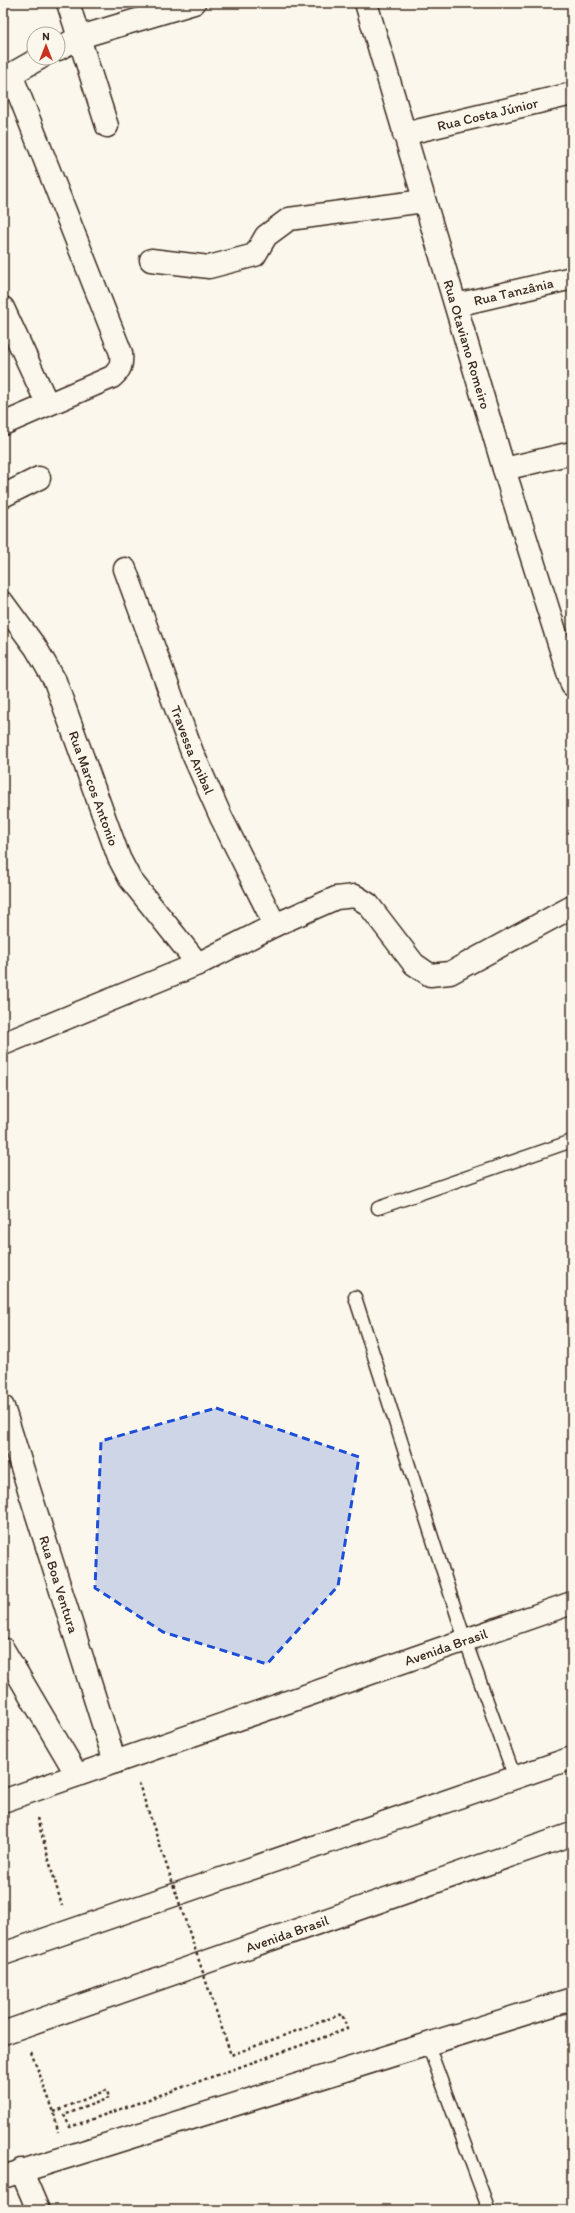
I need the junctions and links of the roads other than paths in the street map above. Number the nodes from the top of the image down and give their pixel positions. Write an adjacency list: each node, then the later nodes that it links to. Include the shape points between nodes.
1 (68, 3): 4 (main road)
2 (194, 3): 4 (main road)
3 (366, 3): 10 (main road, Rua Otaviano Romeiro)
4 (80, 37): 5 (main road); 9 (main road)
5 (66, 44)
6 (26, 66): 7 (main road)
7 (7, 76): 16 (main road, via 121,352 120,370 112,377)
8 (572, 94): 10 (main road, Rua Costa Júnior)
9 (106, 126)
10 (404, 134): 11 (main road, Rua Otaviano Romeiro)
11 (424, 201): 12 (main road, via 288,219 266,236 254,255 210,267); 14 (main road, Rua Otaviano Romeiro)
12 (151, 260)
13 (572, 278): 14 (main road, Rua Tanzânia)
14 (456, 305): 19 (main road, Rua Otaviano Romeiro)
15 (3, 308): 16 (main road)
16 (47, 403): 17 (main road)
17 (3, 424)
18 (572, 453): 19 (main road)
19 (504, 469): 24 (main road, Rua Otaviano Romeiro)
20 (39, 478): 21 (main road)
21 (3, 496)
22 (125, 568): 27 (main road, Travessa Anibal, via 192,752 220,817)
23 (3, 603): 28 (main road, Rua Marcos Antonio, via 36,648 55,681 118,858 130,879)
24 (565, 635): 25 (main road, Rua Otaviano Romeiro)
25 (572, 685)
26 (572, 907): 27 (main road, via 450,973 430,975 414,964 368,904 355,896 336,898)
27 (275, 925): 28 (main road)
28 (198, 964): 29 (main road)
29 (3, 1044)
30 (572, 1142): 31 (lane)
31 (378, 1208)
32 (355, 1297): 35 (lane)
33 (3, 1407): 38 (main road, Rua Boa Ventura)
34 (572, 1603): 35 (main road, Avenida Brasil)
35 (465, 1640): 38 (main road, Avenida Brasil); 40 (lane)
36 (3, 1650): 39 (main road)
37 (572, 1758): 40 (main road)
38 (115, 1762): 39 (main road, Avenida Brasil)
39 (77, 1775): 41 (main road, Avenida Brasil)
40 (515, 1778): 43 (main road)
41 (3, 1801)
42 (572, 1834): 45 (main road, Avenida Brasil)
43 (3, 1954)
44 (572, 1999): 46 (main road)
45 (3, 2033)
46 (428, 2045): 47 (main road); 49 (lane)
47 (12, 2174): 48 (main road)
48 (38, 2210)
49 (489, 2210)

